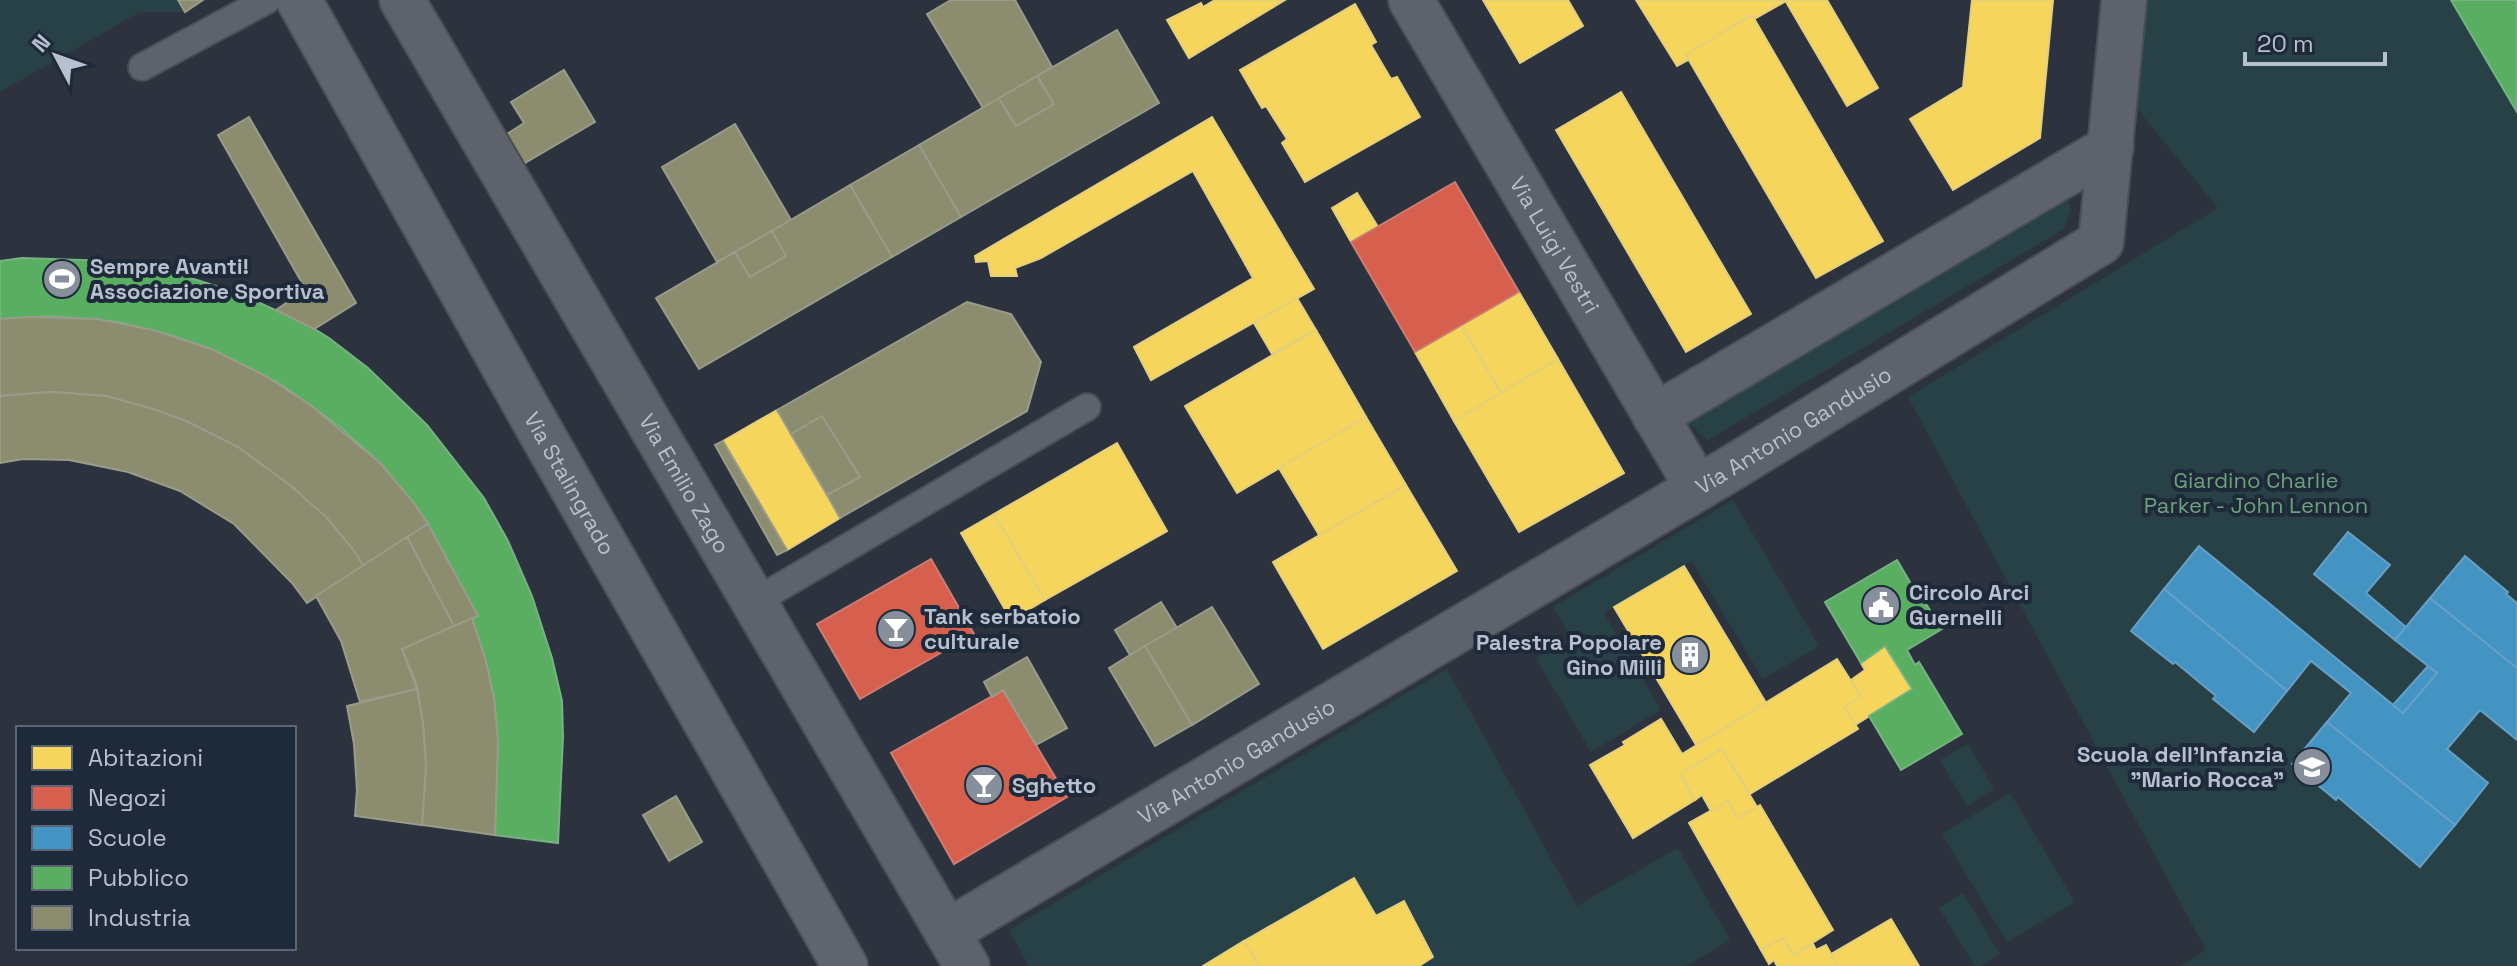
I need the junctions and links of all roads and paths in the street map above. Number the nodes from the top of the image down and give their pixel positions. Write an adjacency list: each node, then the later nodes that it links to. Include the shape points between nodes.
1 (267, 0): 6 (lane)
2 (299, 0): 13 (main road, Via Stalingrado)
3 (402, 0): 11 (street, Via Emilio Zago)
4 (1411, 0): 9 (street, Via Luigi Vestri)
5 (2124, 0): 7 (street)
6 (142, 67)
7 (2111, 147): 9 (street); 10 (street, Via Antonio Gandusio, via 2101,242)
8 (1087, 407): 11 (lane)
9 (1655, 416): 10 (street, Via Luigi Vestri)
10 (1698, 488): 12 (street, Via Antonio Gandusio)
11 (754, 602): 12 (street, Via Emilio Zago)
12 (957, 949)
13 (842, 962)

